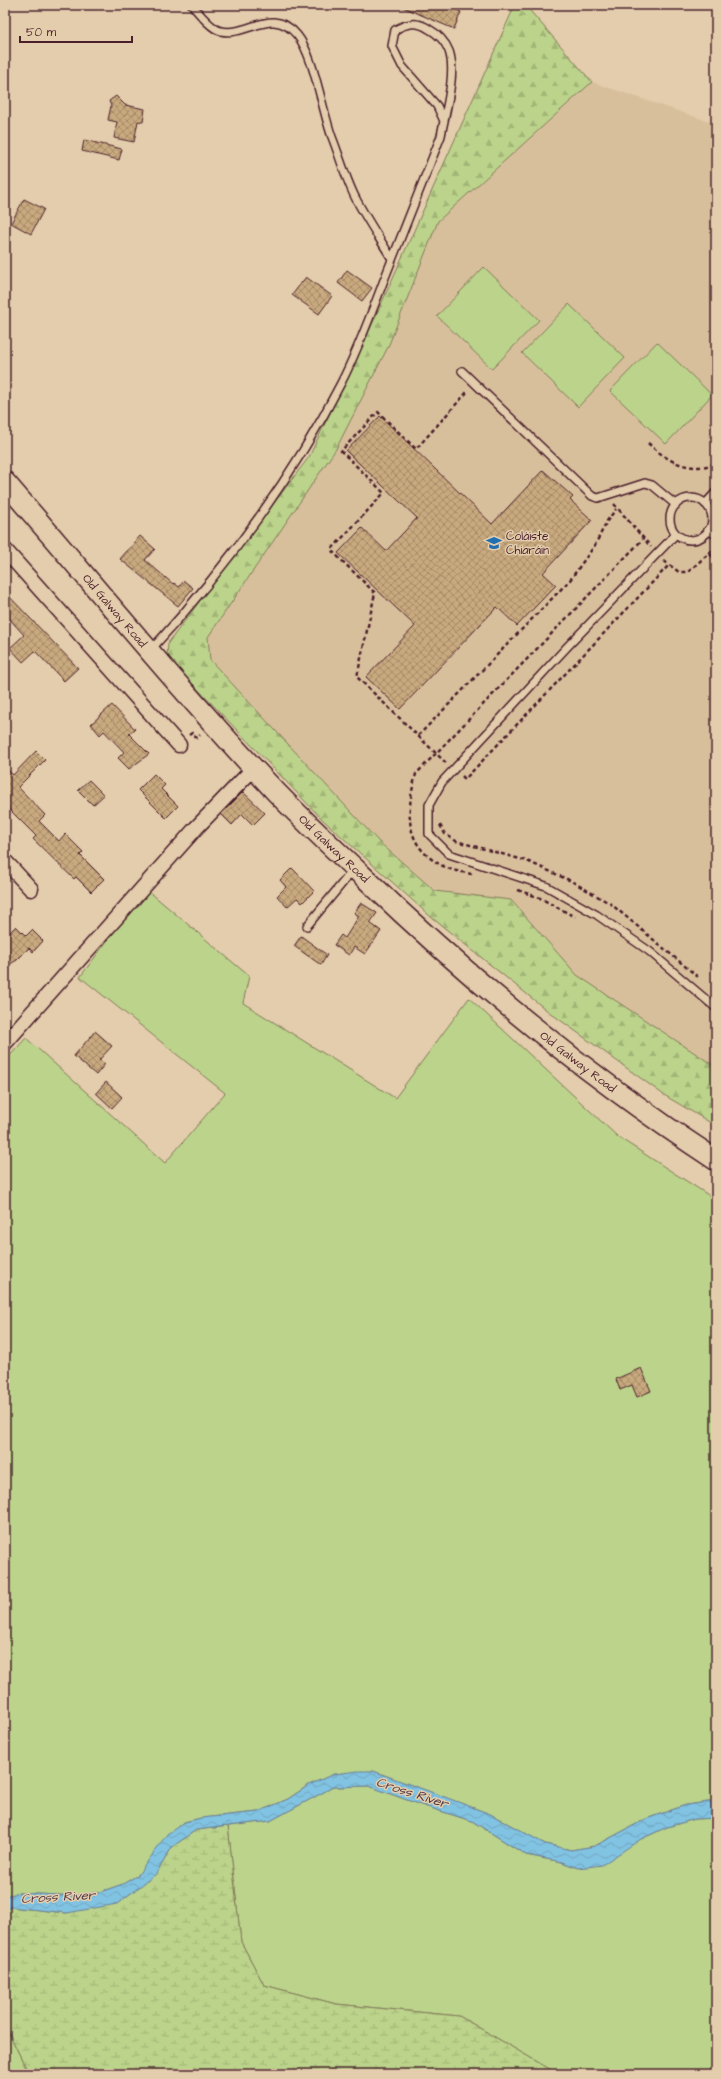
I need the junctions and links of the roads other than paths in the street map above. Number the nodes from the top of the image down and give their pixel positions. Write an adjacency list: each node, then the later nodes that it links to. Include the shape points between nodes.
1 (192, 5): 3 (lane, via 202,18 220,31 237,30 268,21 285,25 296,34 306,47 332,136 356,198)
2 (444, 121): 2 (lane, via 437,106 402,66 392,46 395,30 407,23 423,25 439,35 449,50 452,64); 3 (lane, via 441,136)
3 (392, 259): 13 (lane, via 342,382 292,471 233,551)
4 (462, 371): 8 (lane, via 592,496 598,498 645,483 652,485)
5 (5, 482): 13 (main road, Old Galway Road)
6 (716, 492): 7 (lane)
7 (705, 504): 8 (lane, via 693,498); 9 (lane, via 712,515)
8 (676, 505): 10 (lane, via 670,523)
9 (708, 530): 10 (lane, via 695,540 682,538); 11 (lane)
10 (676, 534): 20 (lane, via 442,782 429,805 429,834 449,854 546,886 597,915 649,951)
11 (716, 536)
12 (5, 550): 14 (street)
13 (150, 651): 15 (main road, Old Galway Road)
14 (179, 745)
15 (254, 768): 17 (main road, Old Galway Road); 21 (street, via 196,828)
16 (6, 864): 18 (street)
17 (354, 868): 19 (lane); 22 (main road, Old Galway Road, via 426,936 529,1024 629,1101)
18 (31, 889)
19 (307, 926)
20 (716, 1008)
21 (5, 1043)
22 (716, 1160)

